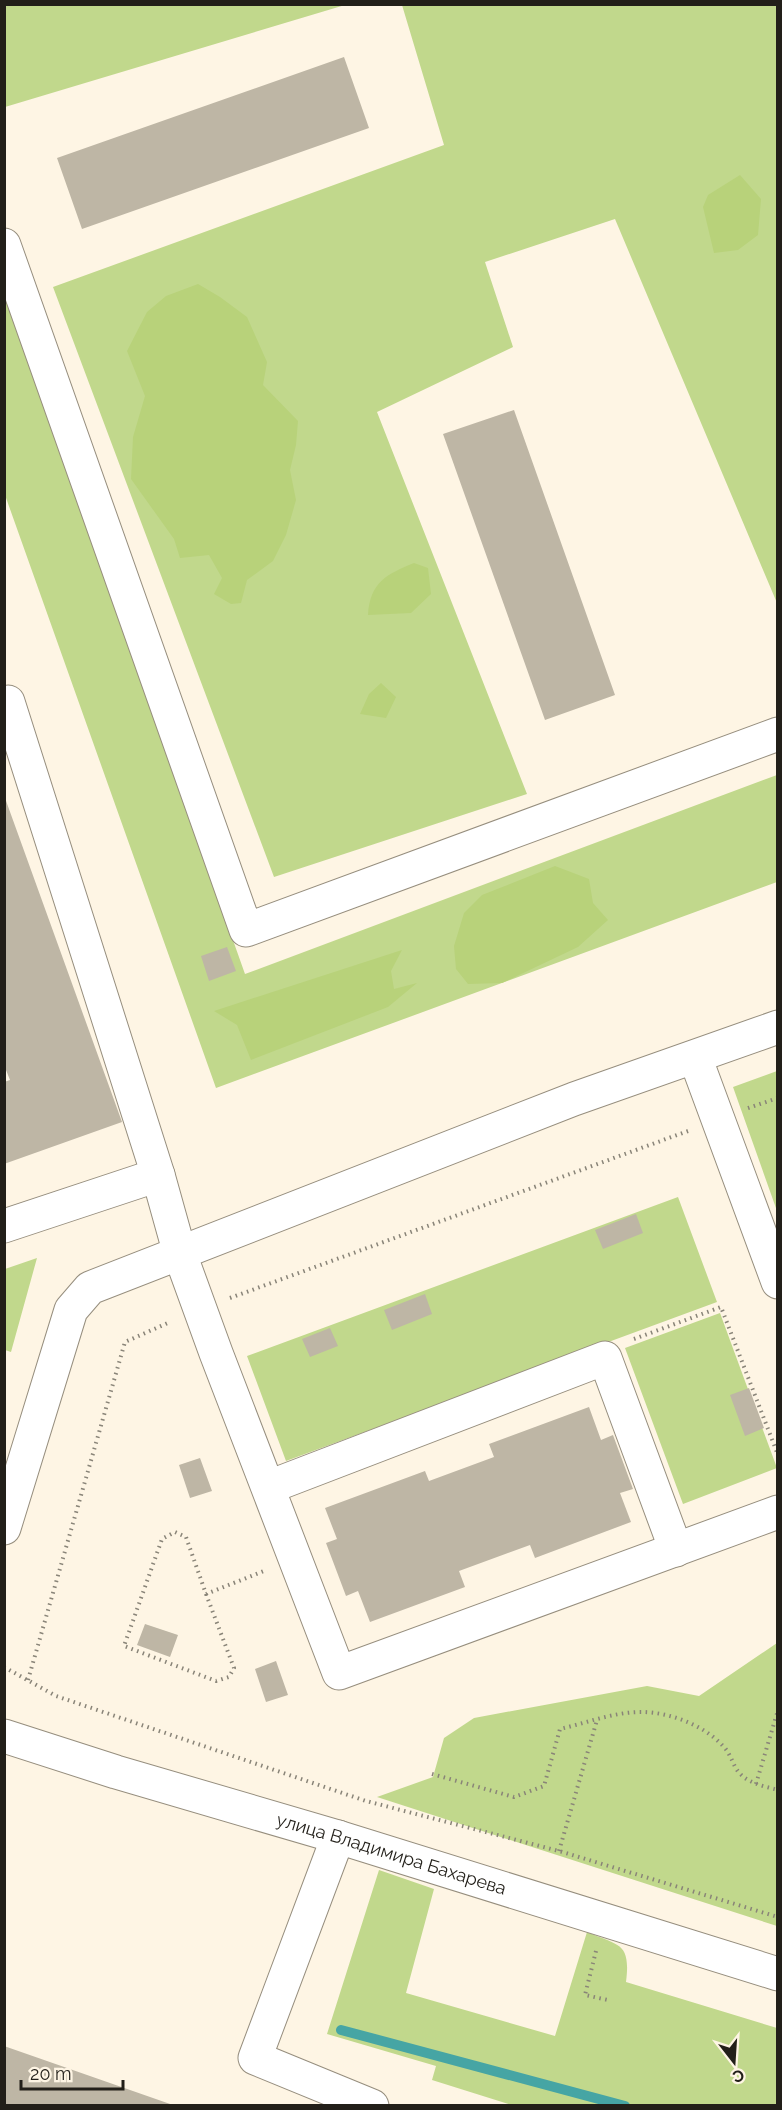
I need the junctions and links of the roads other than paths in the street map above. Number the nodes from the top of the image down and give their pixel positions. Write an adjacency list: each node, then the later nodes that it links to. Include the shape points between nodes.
1 (4, 245): 3 (street, via 246,930)
2 (6, 699): 6 (street)
3 (777, 734)
4 (777, 1027): 5 (street)
5 (695, 1057): 8 (street, via 553,1107); 9 (street)
6 (158, 1174): 7 (street); 8 (street)
7 (4, 1226)
8 (180, 1254): 10 (street); 12 (street, via 90,1288 71,1310)
9 (777, 1282)
10 (268, 1487): 13 (street, via 339,1673); 13 (street, via 605,1358)
11 (777, 1512): 13 (street)
12 (4, 1528)
13 (675, 1550)
14 (4, 1736): 15 (street, улица Владимира Бахарева)
15 (338, 1838): 16 (street, улица Владимира Бахарева); 17 (street, via 255,2058)
16 (777, 1974)
17 (372, 2106)

